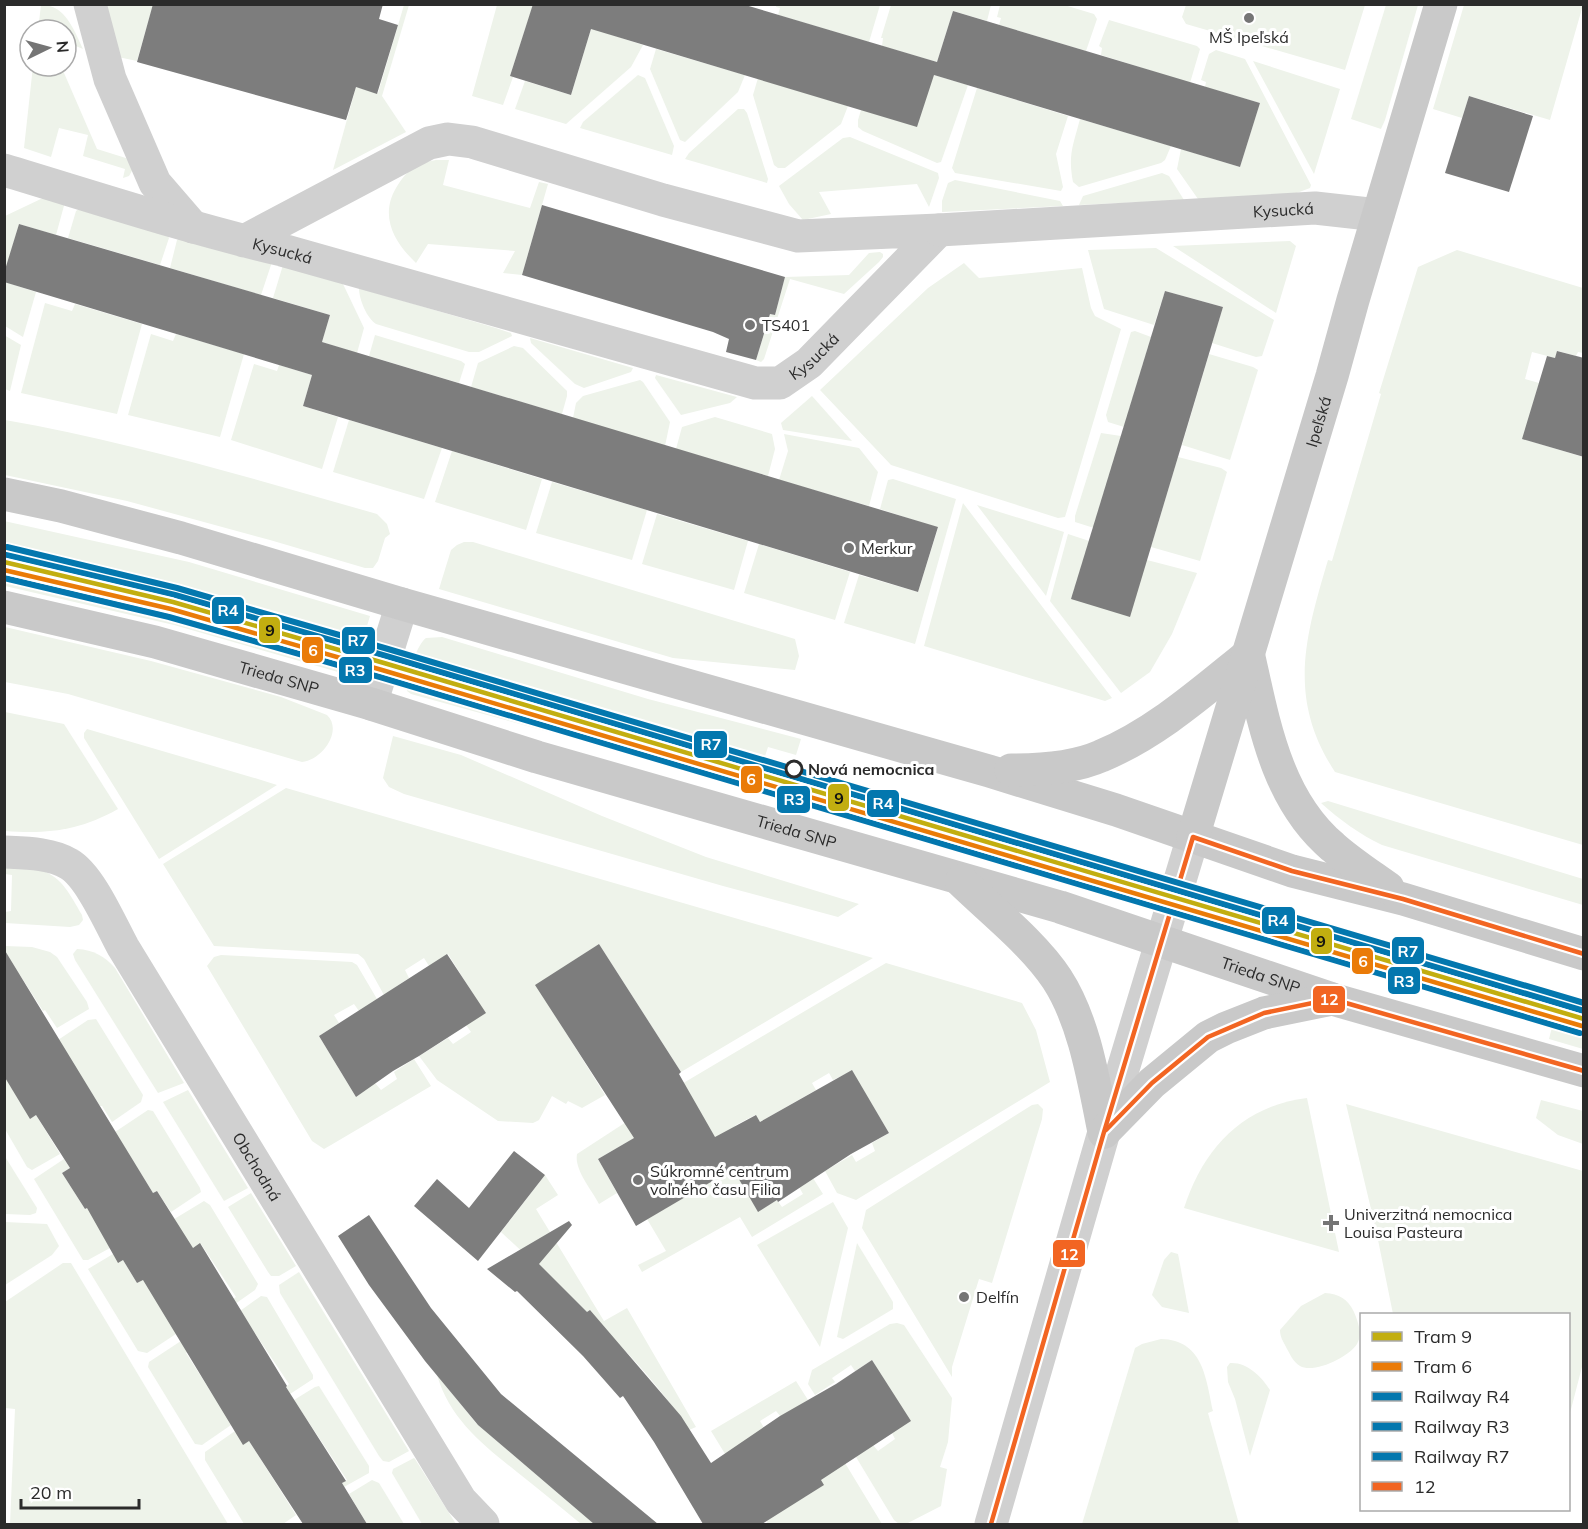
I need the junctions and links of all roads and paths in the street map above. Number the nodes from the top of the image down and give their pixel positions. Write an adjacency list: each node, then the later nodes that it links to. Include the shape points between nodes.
1 (90, 4): 5 (street, via 110,79 155,183)
2 (1441, 4): 4 (street, Ipeľská)
3 (4, 170): 5 (street)
4 (1378, 215): 6 (street, Kysucká, via 1315,208); 11 (street, Ipeľská)
5 (193, 227): 7 (street)
6 (939, 230): 7 (street, Kysucká, via 798,236 472,142 448,139 429,143); 7 (street, Kysucká, via 809,363 780,383 755,383)
7 (244, 241)
8 (4, 494): 9 (street, via 181,538)
9 (402, 604): 12 (street); 13 (street)
10 (4, 607): 12 (street, Trieda SNP, via 155,642)
11 (1248, 655): 13 (street, via 1173,715 1099,757 1048,768); 14 (street, Ipeľská); 17 (street, via 1273,754 1299,808 1332,846)
12 (371, 704): 16 (street, Trieda SNP, via 537,757)
13 (989, 771): 14 (street)
14 (1193, 837): 17 (street, via 1292,870); 18 (street)
15 (4, 852): 23 (street, Obchodná, via 54,857 69,864 88,883 123,947 461,1501)
16 (958, 878): 18 (street, Trieda SNP, via 1060,907); 22 (street, via 1042,959 1058,981 1082,1039)
17 (1403, 899): 19 (street)
18 (1161, 942): 20 (street, Trieda SNP); 22 (street)
19 (1584, 954)
20 (1332, 999): 21 (street, Trieda SNP); 22 (street, via 1264,1013 1208,1038 1152,1083)
21 (1584, 1071)
22 (1104, 1132): 24 (street)
23 (483, 1524)
24 (991, 1524)

